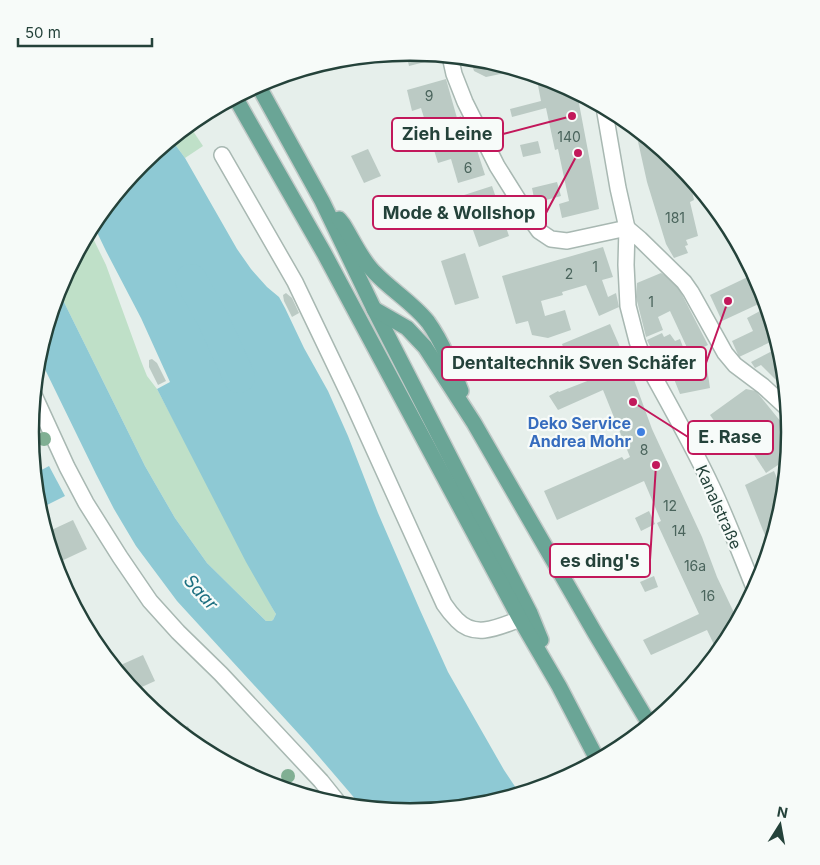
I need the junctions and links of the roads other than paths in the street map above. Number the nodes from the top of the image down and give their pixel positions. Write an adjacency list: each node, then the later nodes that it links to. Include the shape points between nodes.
1 (452, 63): 7 (street, via 465,102 497,166 539,230 551,239 567,241)
2 (262, 93): 6 (main road)
3 (238, 104): 8 (main road)
4 (606, 117): 7 (street, Kanalstraße)
5 (222, 155): 14 (street, via 295,282 444,604 458,622 474,630 492,629)
6 (322, 201): 9 (main road); 12 (main road, via 343,224 374,272 428,322 446,351)
7 (627, 228): 10 (street, via 684,282 734,365); 13 (street, Kanalstraße, via 628,306 637,341 712,487)
8 (324, 253): 9 (main road, via 362,303); 14 (main road)
9 (374, 309): 12 (main road, via 407,328 425,347); 15 (main road, via 530,613)
10 (779, 401)
11 (40, 408): 18 (street, via 86,503 150,601)
12 (474, 423): 16 (main road)
13 (751, 580)
14 (520, 619): 15 (main road)
15 (559, 686): 17 (main road)
16 (646, 719)
17 (595, 755)
18 (331, 795)

